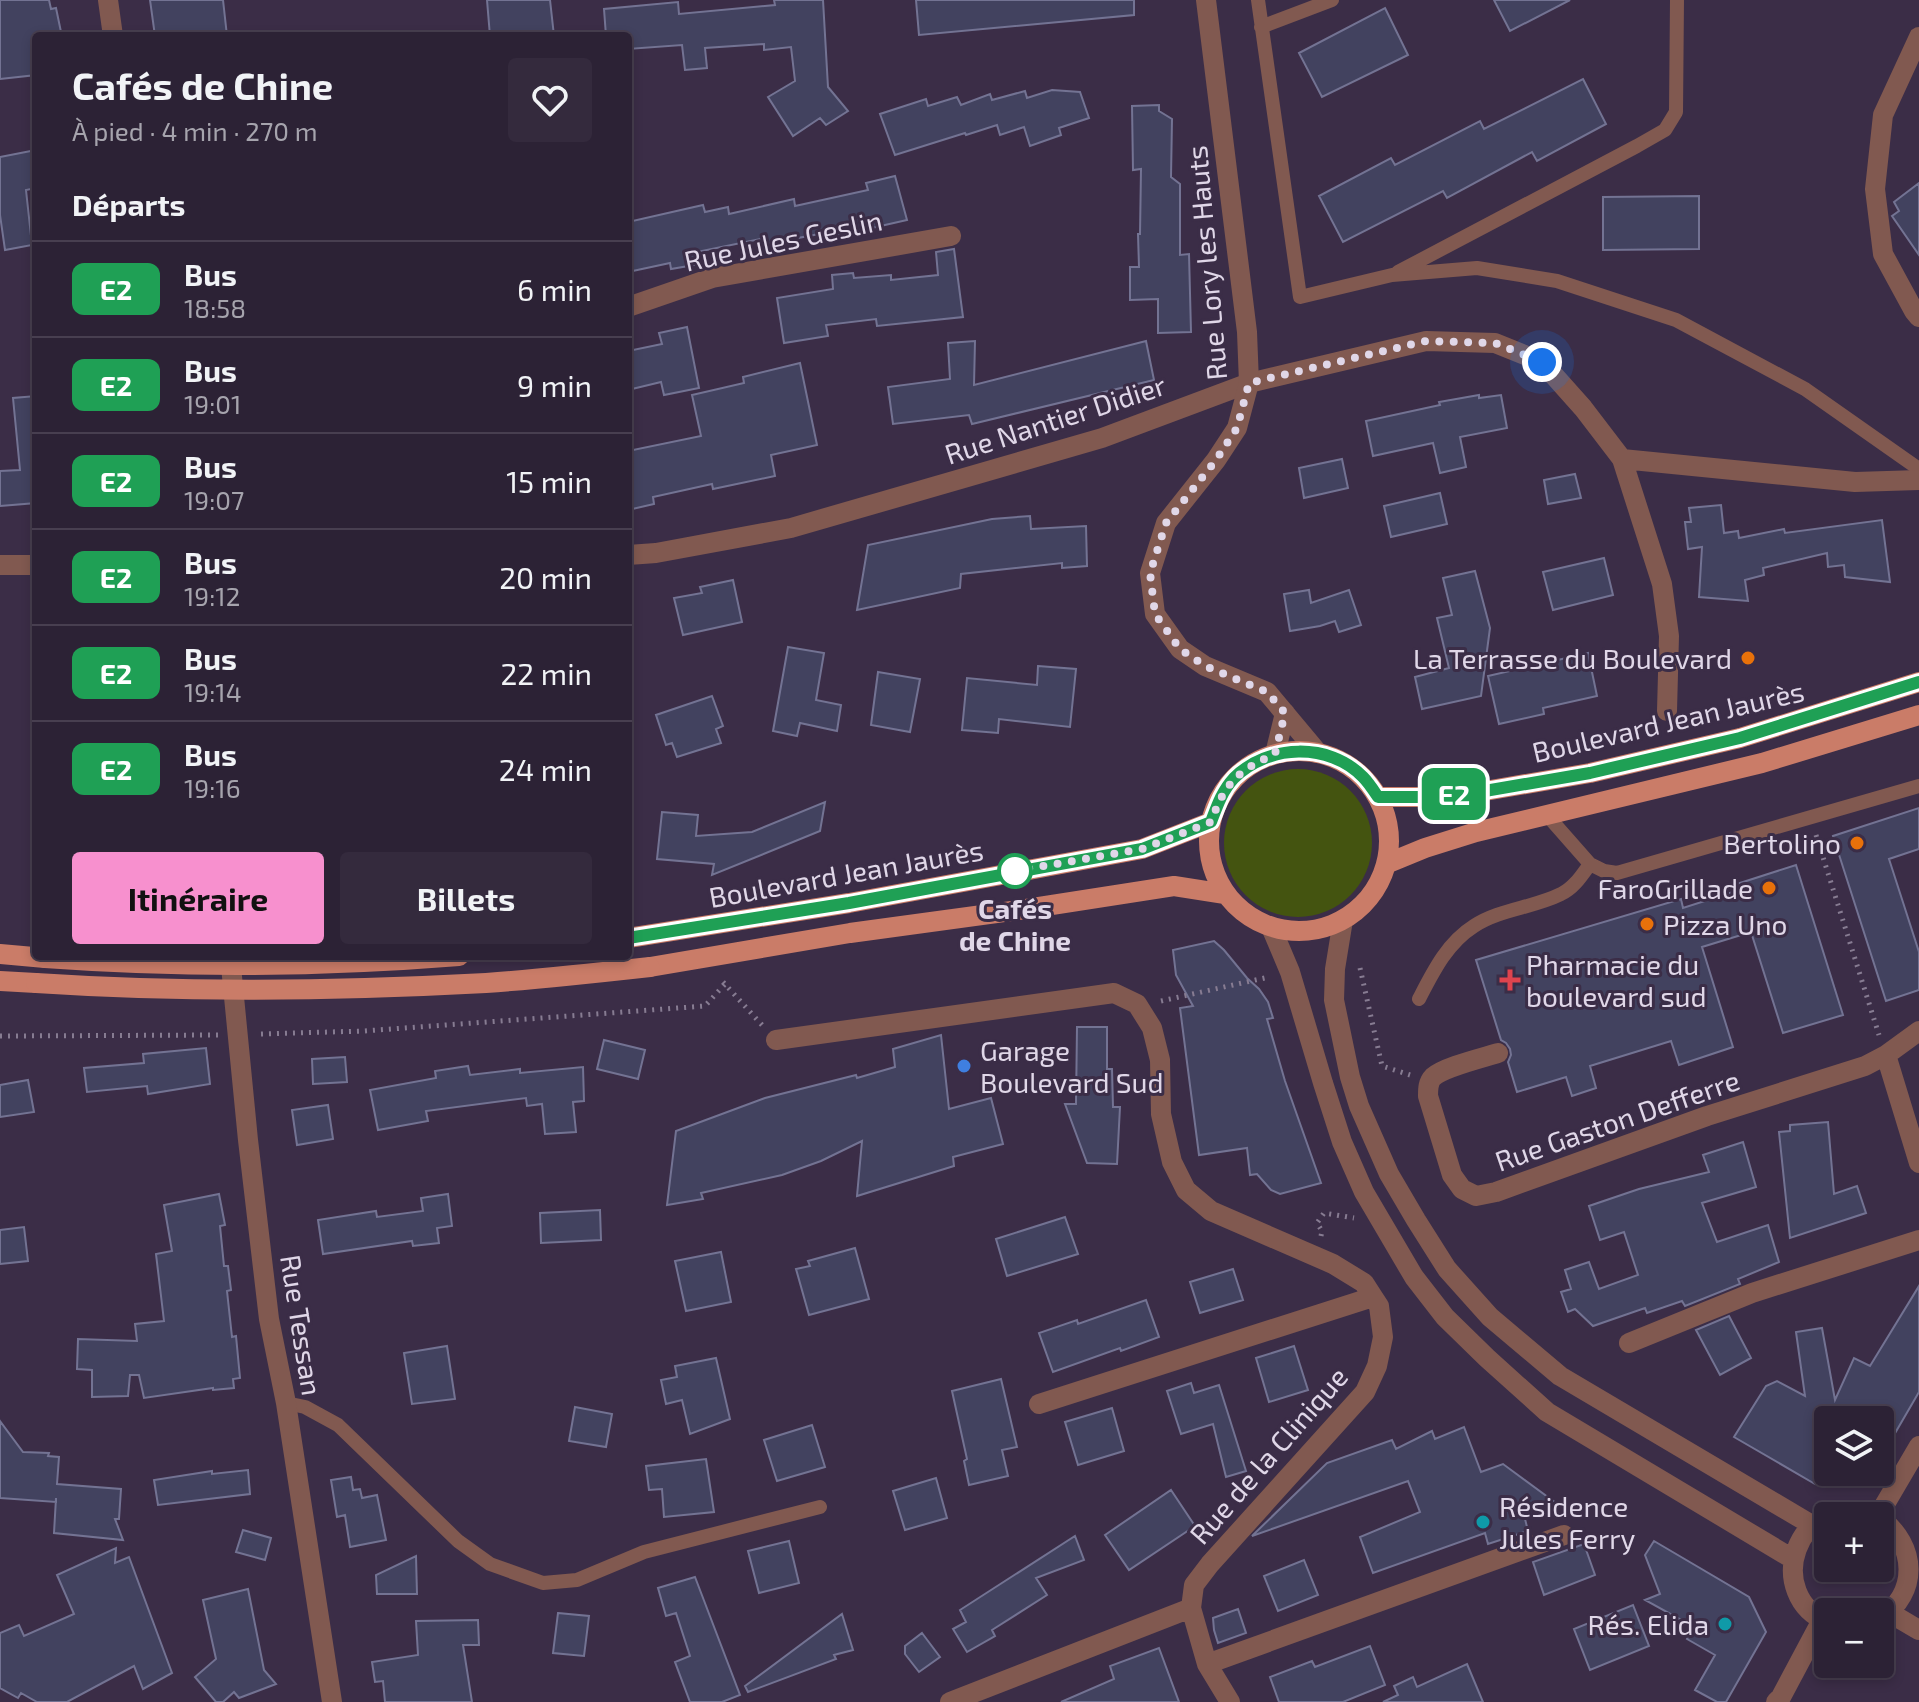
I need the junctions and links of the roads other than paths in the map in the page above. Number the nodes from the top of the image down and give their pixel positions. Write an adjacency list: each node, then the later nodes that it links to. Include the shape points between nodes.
1 (108, 0): 7 (street)
2 (1206, 0): 13 (street, Rue Lory les Hauts)
3 (1258, 0): 6 (lane)
4 (1332, 0): 6 (lane)
5 (1677, 0): 10 (lane, via 1676,112 1665,130)
6 (1261, 27): 10 (lane, via 1300,297)
7 (112, 32)
8 (1919, 37): 12 (street, via 1883,115 1875,189 1883,254)
9 (951, 236): 11 (street, Rue Jules Geslin, via 712,278)
10 (1392, 275): 15 (lane, via 1477,268 1557,281 1676,320 1805,389)
11 (632, 306)
12 (1917, 312)
13 (1249, 383): 14 (street, Rue Nantier Didier, via 1426,341 1495,343 1542,362); 17 (street, Rue Nantier Didier, via 1102,438 791,528); 22 (street, Rue Lory les Hauts, via 1237,428 1166,523 1150,573 1155,614 1180,649 1205,666 1267,692)
14 (1622, 459): 16 (street, via 1855,482); 21 (street, Rue Nantier Didier, via 1662,584 1669,636)
15 (1919, 469)
16 (1919, 480)
17 (632, 555)
18 (0, 565): 19 (street)
19 (32, 565)
20 (1919, 682): 27 (main road, Boulevard Jean Jaurès, via 1740,738 1590,773 1479,792)
21 (1667, 711)
22 (1285, 713): 24 (street, Rue Lory les Hauts); 25 (street)
23 (1919, 715): 28 (main road, via 1762,763)
24 (1318, 753): 25 (main road); 27 (main road, via 1363,777)
25 (1275, 754): 29 (main road, via 1233,779)
26 (1919, 786): 31 (lane, via 1627,871 1604,871)
27 (1378, 797): 30 (main road, via 1390,842)
28 (1546, 814): 30 (main road); 31 (lane)
29 (1211, 822): 32 (main road, via 1209,847); 35 (main road, Boulevard Jean Jaurès, via 1142,849)
30 (1386, 864): 33 (main road, via 1362,906)
31 (1590, 864): 42 (lane, via 1560,895 1491,917 1456,940)
32 (1225, 894): 34 (main road, via 1246,914); 41 (main road, bridge, via 1174,886 650,967 490,982 354,989 114,988)
33 (1343, 920): 34 (main road, via 1295,932); 56 (street, via 1334,1000 1359,1106 1389,1174 1447,1269 1490,1317 1560,1376)
34 (1271, 927): 59 (street, via 1342,1142 1364,1192 1414,1277 1445,1317 1547,1412)
35 (634, 937)
36 (0, 954): 37 (main road, bridge)
37 (32, 957)
38 (75, 960): 40 (main road, bridge)
39 (230, 960): 51 (street, Rue Tessan, via 269,1319)
40 (405, 960)
41 (0, 981)
42 (1419, 999)
43 (1919, 1031): 46 (street, Rue Gaston Defferre)
44 (776, 1040): 49 (street, via 1114,993 1137,1004 1152,1028 1160,1060 1161,1114 1172,1162 1186,1190 1211,1211 1333,1264 1364,1283)
45 (1498, 1053): 46 (street, Rue Gaston Defferre, via 1445,1070 1428,1085 1452,1175 1476,1196)
46 (1886, 1055): 47 (street)
47 (1919, 1163)
48 (1919, 1240): 50 (street, via 1752,1293)
49 (1373, 1297): 52 (street); 62 (street, Rue de la Clinique, via 1383,1337 1365,1392 1210,1564 1194,1585)
50 (1629, 1343)
51 (286, 1403): 55 (lane, via 338,1425 458,1541 490,1564 543,1583 577,1580 644,1552); 68 (street, Rue Tessan)
52 (1039, 1404)
53 (1919, 1446): 54 (street)
54 (1887, 1502)
55 (820, 1507)
56 (1812, 1525): 59 (street)
57 (1894, 1529): 60 (street, via 1904,1543)
58 (1564, 1535): 67 (street)
59 (1793, 1559): 63 (street, via 1798,1594)
60 (1914, 1584): 61 (street)
61 (1894, 1605)
62 (1191, 1608): 67 (street); 69 (street)
63 (1814, 1613)
64 (1894, 1620): 65 (street)
65 (1919, 1630)
66 (1814, 1640): 71 (street)
67 (1207, 1664): 70 (street)
68 (332, 1702)
69 (950, 1702)
70 (1230, 1702)
71 (1776, 1702)

